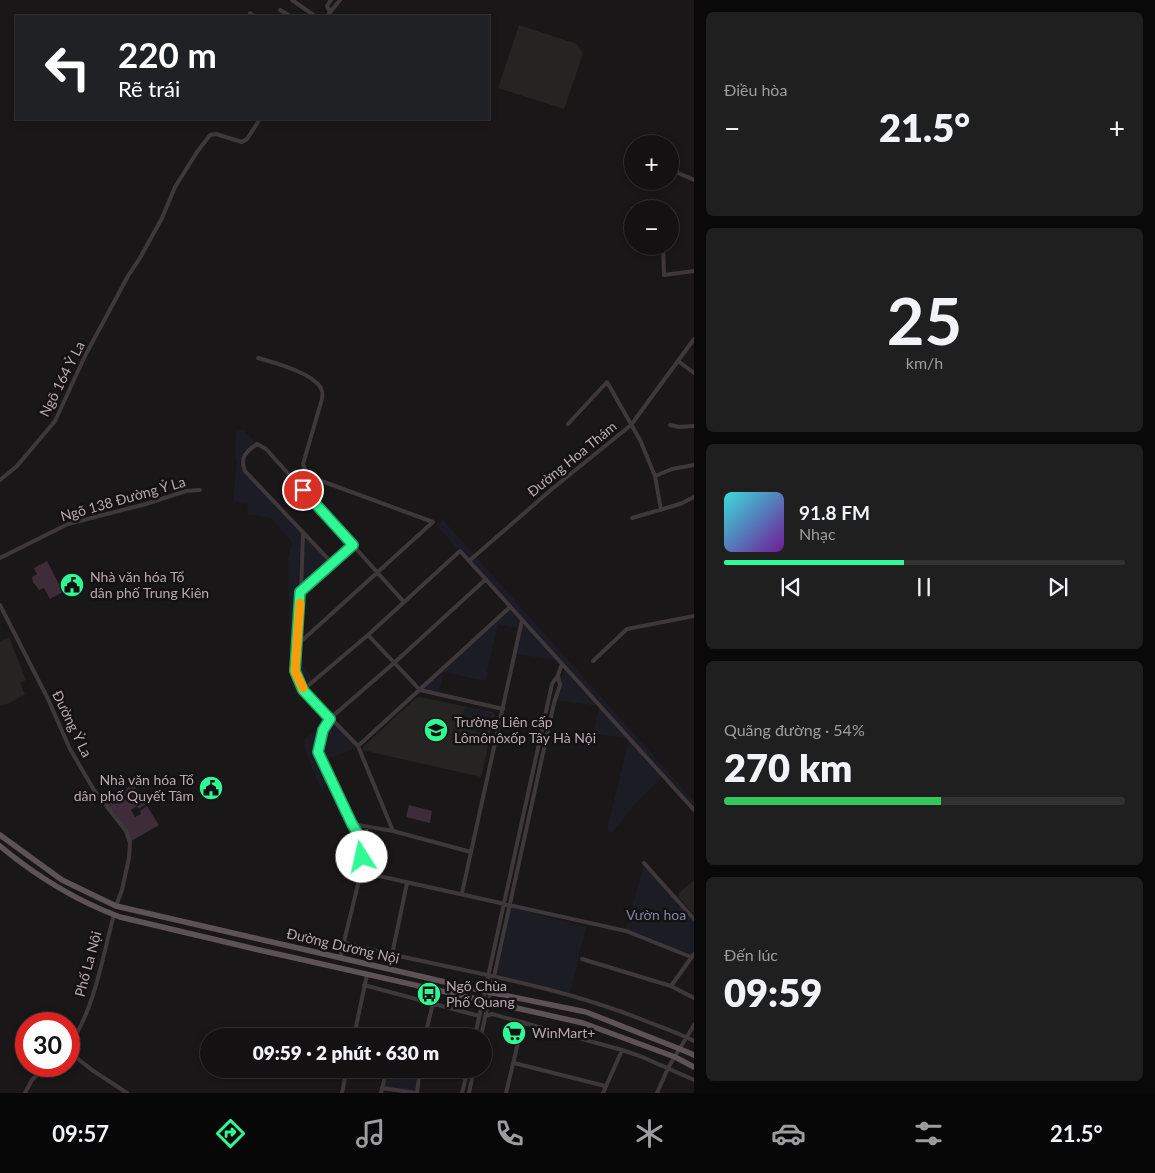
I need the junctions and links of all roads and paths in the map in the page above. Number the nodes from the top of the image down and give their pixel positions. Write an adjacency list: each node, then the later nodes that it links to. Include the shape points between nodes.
1 (292, 0): 7 (street)
2 (331, 0): 5 (street, via 327,6)
3 (340, 0): 5 (street)
4 (280, 10): 6 (street)
5 (329, 14)
6 (288, 15)
7 (314, 15)
8 (259, 120): 23 (street, Ngõ 164 Ỷ La, via 242,142 210,135 197,152 86,356 56,421)
9 (679, 173): 10 (street)
10 (694, 180)
11 (663, 255): 12 (street, via 664,275)
12 (694, 271)
13 (694, 339): 15 (street, Đường Hoa Thám)
14 (258, 358): 33 (street, via 298,371 323,391 302,464 309,474 433,522)
15 (678, 361): 16 (street); 18 (street, Đường Hoa Thám)
16 (694, 373)
17 (568, 424): 18 (street, via 607,382)
18 (631, 425): 22 (street); 31 (street, Đường Hoa Thám)
19 (670, 425): 20 (street)
20 (694, 426)
21 (694, 465): 22 (street)
22 (655, 476): 26 (street)
23 (0, 480)
24 (200, 490): 30 (street, Ngõ 138 Đường Ỷ La, via 186,491 68,524)
25 (693, 498): 26 (street)
26 (661, 510): 27 (street)
27 (632, 518)
28 (303, 532): 29 (street, via 245,471 242,464 245,453 257,444 266,449); 32 (street); 35 (street)
29 (353, 545): 32 (street); 33 (street)
30 (0, 558)
31 (469, 561): 34 (street); 36 (street, via 460,551)
32 (332, 563): 35 (street)
33 (378, 573): 36 (street); 42 (street)
34 (486, 579): 38 (street); 44 (street)
35 (300, 592): 42 (street)
36 (404, 602): 41 (street)
37 (0, 605): 68 (street, Đường Ỷ La, via 70,749 94,790 126,831 130,843 129,858)
38 (510, 607): 40 (street); 48 (street)
39 (694, 616): 43 (street, via 626,630)
40 (522, 620): 45 (street); 49 (street)
41 (368, 635): 44 (street); 47 (street)
42 (296, 646): 47 (street, via 295,671)
43 (592, 661)
44 (394, 663): 48 (street); 50 (street)
45 (562, 664): 46 (street); 54 (street)
46 (558, 674): 66 (street, via 552,684); 67 (street, via 560,685)
47 (303, 690): 51 (street)
48 (420, 690): 49 (street); 53 (street)
49 (502, 708): 61 (street)
50 (337, 712): 51 (street); 52 (street)
51 (330, 719): 52 (street); 55 (street, via 323,730 318,752)
52 (336, 725): 53 (street)
53 (358, 746): 57 (street)
54 (694, 810)
55 (352, 824): 56 (street); 59 (street)
56 (367, 827): 57 (street); 59 (street)
57 (393, 832): 61 (street)
58 (0, 835): 68 (main road, Đường Dương Nội, via 62,880)
59 (363, 842): 63 (street)
60 (0, 846): 69 (main road, Đường Dương Nội, via 72,895)
61 (470, 852): 65 (street)
62 (644, 863): 70 (street)
63 (361, 872): 64 (street); 71 (street)
64 (407, 883): 65 (street); 73 (street)
65 (462, 894): 66 (street)
66 (504, 903): 67 (street); 78 (street)
67 (510, 905): 72 (street, via 626,931); 79 (street)
68 (116, 906): 69 (main road); 74 (main road, Đường Dương Nội)
69 (114, 914): 77 (main road, Đường Dương Nội); 94 (street, Phố La Nội)
70 (694, 919)
71 (344, 943): 73 (street); 74 (street)
72 (693, 955): 81 (street)
73 (391, 956): 76 (street); 78 (street)
74 (340, 958): 76 (main road, Đường Dương Nội)
75 (582, 959): 81 (street)
76 (389, 969): 82 (main road, Đường Dương Nội)
77 (368, 975): 80 (street); 84 (main road, Đường Dương Nội)
78 (487, 976): 79 (street); 82 (street)
79 (494, 978): 82 (street); 95 (street, via 573,996)
80 (364, 986): 85 (street); 90 (street)
81 (671, 986): 83 (street)
82 (488, 992): 84 (street); 97 (main road, Đường Dương Nội, via 586,1012)
83 (694, 998)
84 (486, 1000): 86 (street); 87 (street); 100 (main road, Đường Dương Nội, via 583,1023)
85 (432, 1003): 86 (street); 91 (street)
86 (479, 1016): 92 (street)
87 (486, 1016): 88 (street, via 492,1014); 93 (street)
88 (523, 1022): 98 (street); 102 (street)
89 (694, 1026): 95 (street)
90 (355, 1028)
91 (427, 1028)
92 (477, 1028)
93 (483, 1028)
94 (80, 1029)
95 (686, 1037): 96 (street); 97 (street)
96 (694, 1041)
97 (680, 1048): 99 (main road, Đường Dương Nội); 100 (street)
98 (622, 1050): 104 (street); 112 (street)
99 (694, 1055)
100 (675, 1057): 103 (main road, Đường Dương Nội); 104 (street)
101 (80, 1061): 115 (street)
102 (514, 1063): 112 (street); 120 (street)
103 (694, 1067)
104 (668, 1068): 111 (street); 122 (street)
105 (35, 1077): 114 (street)
106 (345, 1078): 116 (street)
107 (385, 1078): 113 (street)
108 (419, 1078): 117 (street)
109 (466, 1078): 118 (street)
110 (472, 1078): 119 (street)
111 (694, 1080)
112 (605, 1086): 121 (street)
113 (382, 1091): 117 (street)
114 (25, 1093)
115 (127, 1093)
116 (342, 1093)
117 (417, 1093)
118 (462, 1093)
119 (469, 1093)
120 (506, 1093)
121 (603, 1093)
122 (657, 1093)

